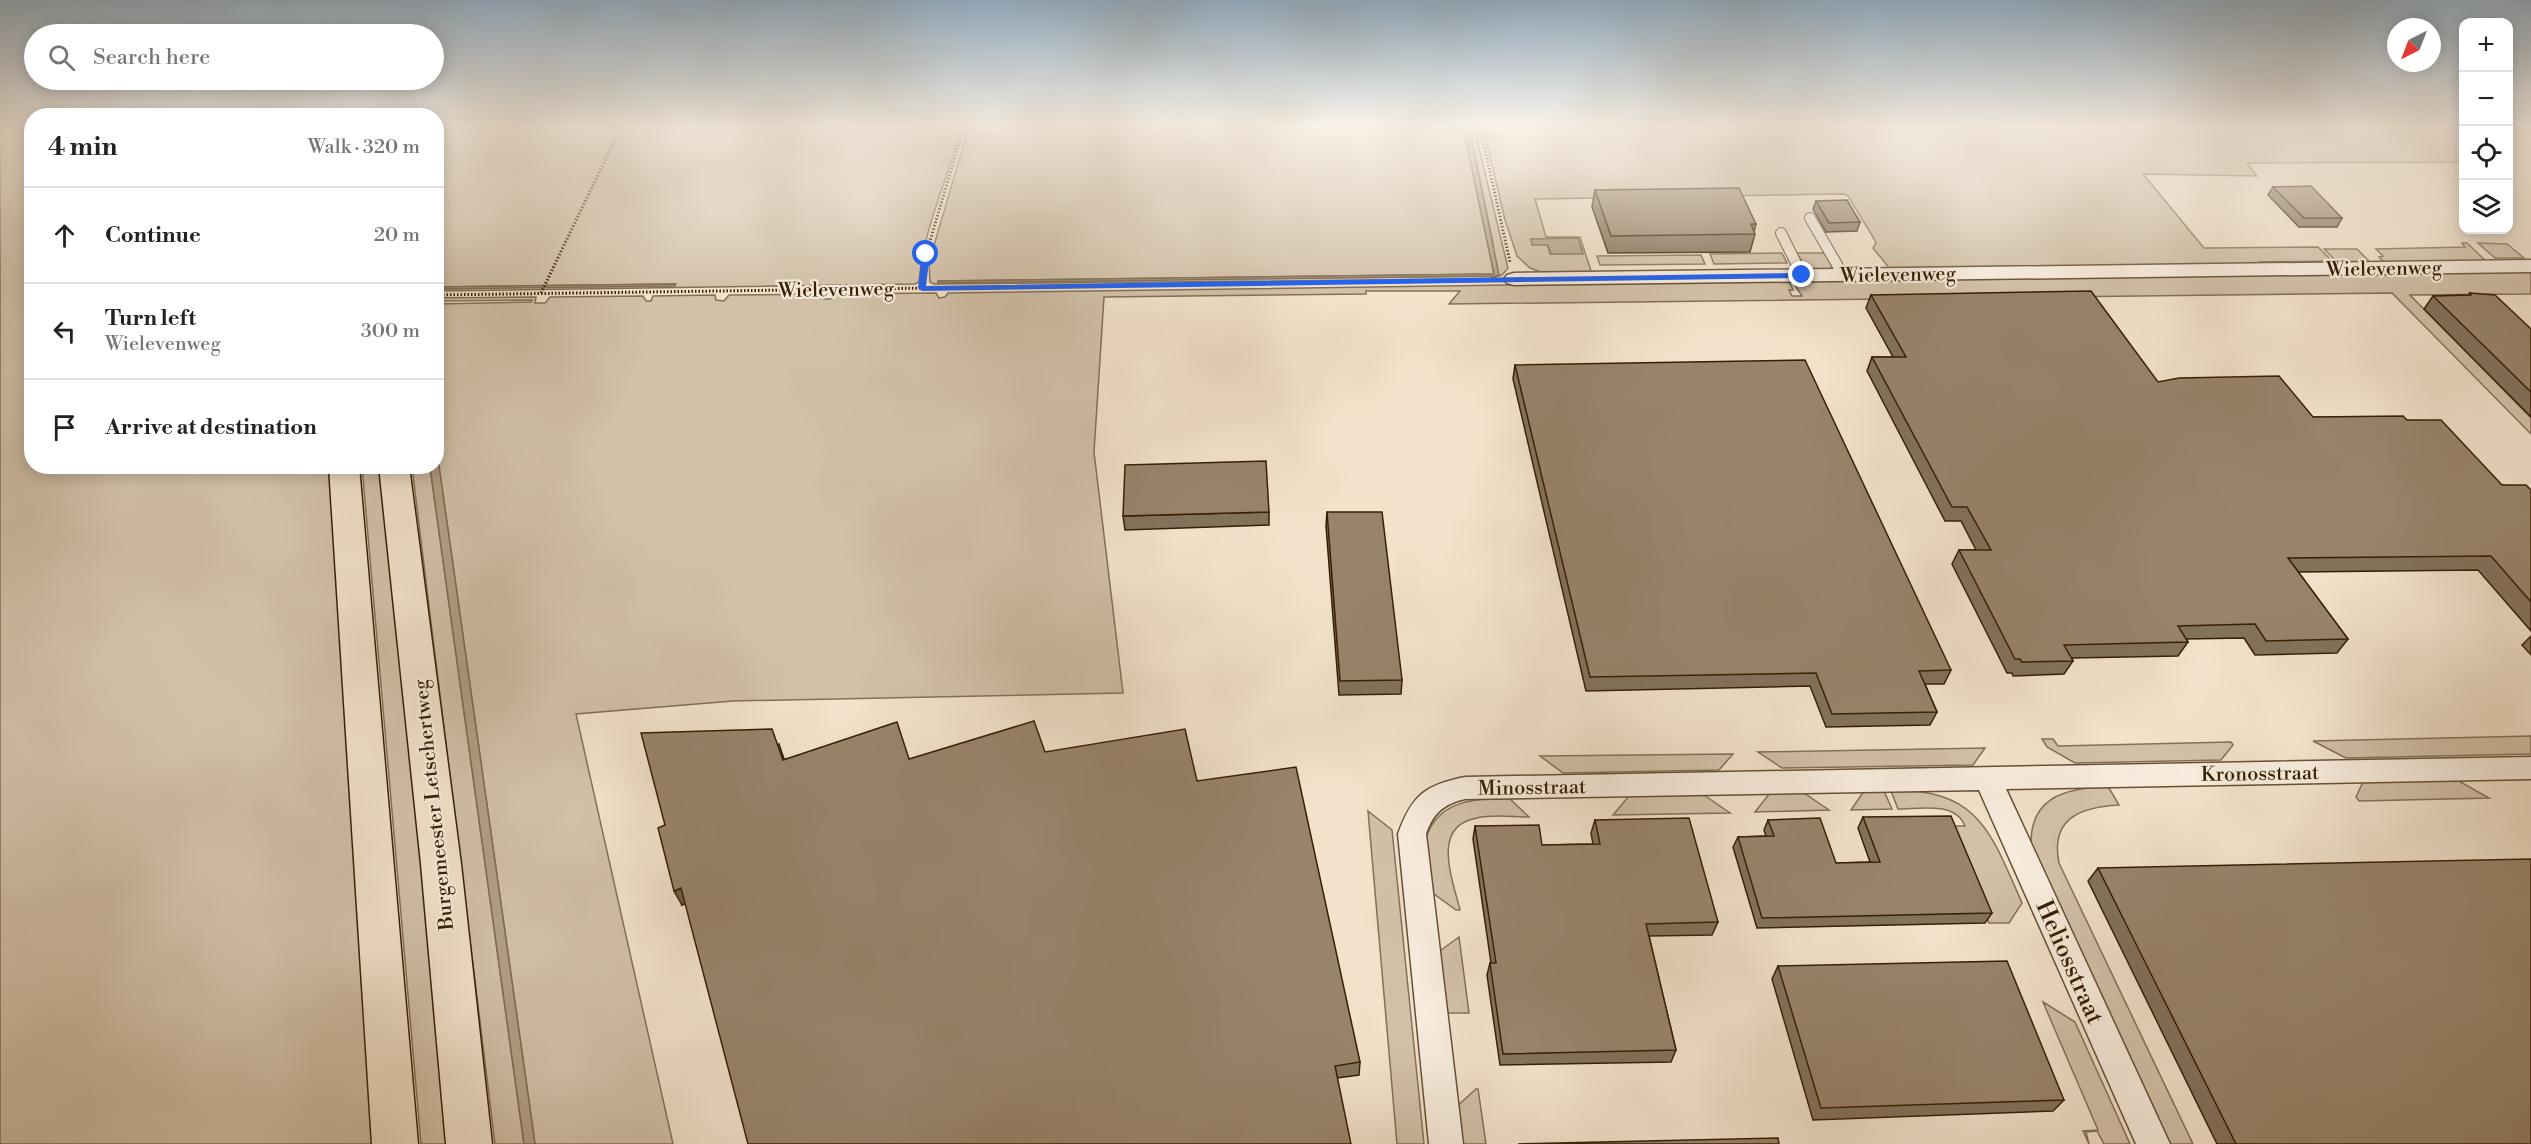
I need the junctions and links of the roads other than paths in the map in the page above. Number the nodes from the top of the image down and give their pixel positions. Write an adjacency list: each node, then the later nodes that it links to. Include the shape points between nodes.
1 (1810, 218): 5 (lane)
2 (1780, 233): 4 (lane)
3 (2531, 266): 5 (street, Wielevenweg)
4 (1802, 275): 5 (street, Wielevenweg); 6 (street, Wielevenweg)
5 (1843, 275)
6 (1514, 279)
7 (345, 474): 11 (main road)
8 (395, 474): 12 (main road, Burgemeester Letschertweg)
9 (2531, 768): 10 (street, Kronosstraat)
10 (1988, 779): 13 (street, Minosstraat, via 1465,788 1430,800 1418,816 1412,834); 14 (street, Heliosstraat)
11 (395, 1144)
12 (469, 1144)
13 (1446, 1144)
14 (2153, 1144)

